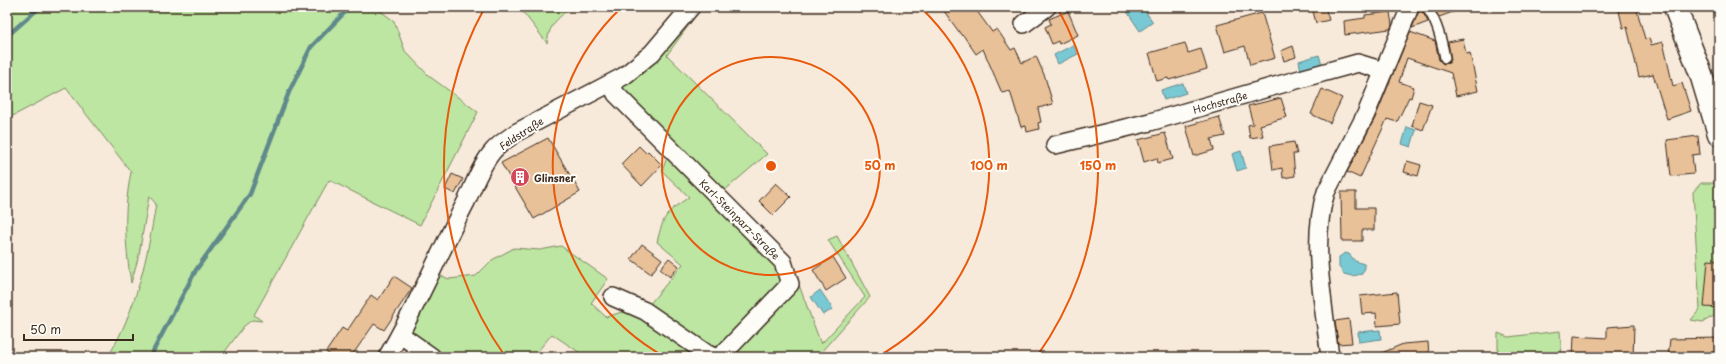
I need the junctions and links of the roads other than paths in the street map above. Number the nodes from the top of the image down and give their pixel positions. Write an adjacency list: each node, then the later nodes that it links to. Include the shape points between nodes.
1 (691, 7): 9 (street, Feldstraße, via 652,53 637,67)
2 (1047, 7): 6 (street)
3 (1410, 7): 8 (street)
4 (1426, 7): 7 (lane, via 1443,45)
5 (1675, 7): 10 (street, via 1701,74)
6 (1024, 24)
7 (1445, 58)
8 (1384, 71): 11 (street, Hochstraße, via 1358,63 1150,122); 17 (street, via 1322,205 1318,231 1319,254)
9 (611, 84): 13 (street, Feldstraße, via 517,132 493,152 455,222); 16 (street, Karl-Steinparz-Straße, via 616,94 783,262 790,284 723,354)
10 (1719, 134)
11 (1055, 145)
12 (613, 297): 16 (street, Karl-Steinparz-Straße, via 645,311)
13 (401, 335): 14 (street, Feldstraße); 15 (street)
14 (387, 357)
15 (432, 357)
16 (715, 357)
17 (1330, 357)

